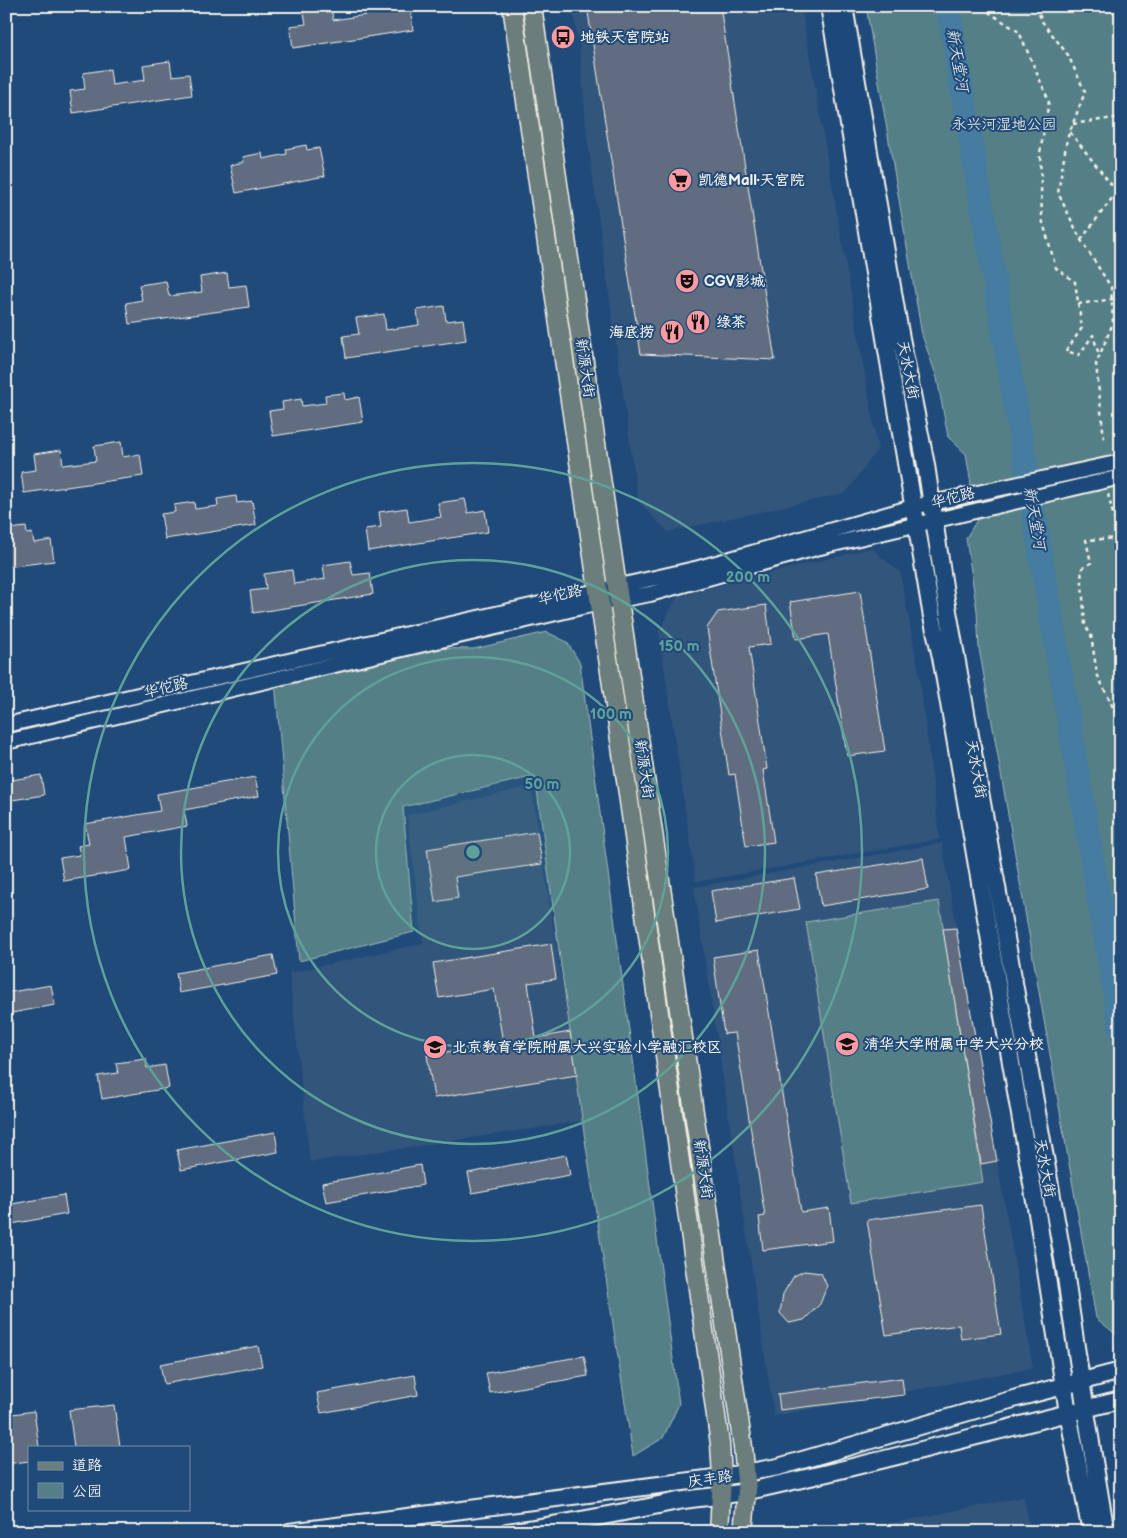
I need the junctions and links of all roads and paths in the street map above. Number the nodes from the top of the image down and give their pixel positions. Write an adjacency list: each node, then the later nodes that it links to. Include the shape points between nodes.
1 (512, 6): 29 (main road, 新源大街)
2 (532, 6): 28 (main road, 新源大街)
3 (829, 6): 23 (main road, 天水大街)
4 (844, 6): 22 (main road, 天水大街)
5 (984, 6): 16 (path, via 1019,32 1050,101 1040,153 1042,219 1056,268 1075,282)
6 (1037, 6): 8 (path, via 1041,20 1068,55 1085,92)
7 (1121, 117): 8 (path)
8 (1073, 124): 9 (path)
9 (1070, 132): 11 (path); 13 (path, via 1058,193)
10 (1121, 186): 11 (path)
11 (1117, 192): 12 (path); 13 (path)
12 (1121, 197)
13 (1081, 240): 15 (path, via 1111,288)
14 (1121, 298): 15 (path)
15 (1112, 299): 16 (path); 17 (path, via 1112,323)
16 (1078, 304): 17 (path, via 1082,328 1066,351 1078,355 1092,335)
17 (1099, 356): 18 (path, via 1096,364)
18 (1104, 439)
19 (1121, 462): 22 (street, 华佗路)
20 (1121, 477): 24 (street, 华佗路)
21 (1108, 494): 26 (path)
22 (932, 503): 23 (street, 华佗路); 24 (main road, 天水大街)
23 (913, 507): 25 (main road, 天水大街); 28 (street, 华佗路)
24 (934, 519): 25 (street, 华佗路); 34 (main road, 天水大街)
25 (916, 524): 28 (street, 华佗路, via 650,594); 35 (main road, 天水大街)
26 (1119, 538): 27 (path); 30 (path, via 1086,540 1091,562 1081,569 1085,625 1091,635 1097,674)
27 (1121, 546)
28 (618, 593): 29 (street, 华佗路); 39 (main road, 新源大街)
29 (600, 597): 31 (street, 华佗路); 32 (street, 华佗路); 40 (main road, 新源大街, via 720,1444)
30 (1121, 724)
31 (6, 725)
32 (6, 742)
33 (1121, 1371): 34 (main road, 庆丰路)
34 (1082, 1381): 35 (main road, 庆丰路); 37 (main road, 天水大街)
35 (1065, 1386): 38 (main road, 天水大街); 39 (main road, 庆丰路, via 778,1467)
36 (1121, 1400): 37 (main road, 庆丰路)
37 (1084, 1409): 38 (main road, 庆丰路); 48 (main road, 天水大街)
38 (1068, 1413): 41 (main road, 庆丰路, via 895,1458); 47 (main road, 天水大街)
39 (746, 1473): 40 (main road, 庆丰路); 41 (main road, 新源大街)
40 (722, 1478): 42 (main road, 新源大街); 43 (main road, 庆丰路)
41 (747, 1491): 42 (main road, 庆丰路); 46 (main road, 新源大街)
42 (720, 1495): 44 (main road, 庆丰路); 45 (main road, 新源大街)
43 (289, 1532)
44 (507, 1532)
45 (719, 1532)
46 (743, 1532)
47 (1091, 1532)
48 (1106, 1532)

